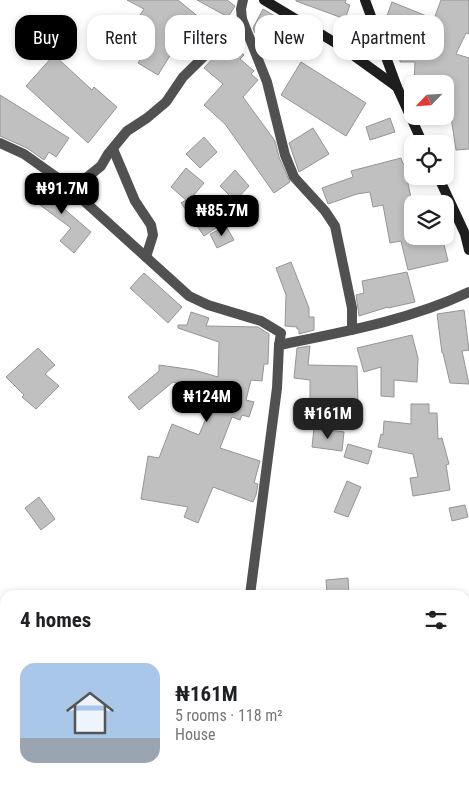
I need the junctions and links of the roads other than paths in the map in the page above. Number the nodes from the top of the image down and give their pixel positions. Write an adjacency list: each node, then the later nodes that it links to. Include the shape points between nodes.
1 (243, 0): 4 (street)
2 (264, 0): 7 (street, via 339,45)
3 (365, 0): 7 (street)
4 (242, 15)
5 (245, 27): 16 (street, via 267,82 285,155 294,177 326,211 335,226 352,308)
6 (200, 60): 10 (street, via 183,77 166,102 127,132)
7 (397, 87): 8 (street)
8 (419, 135)
9 (0, 144): 12 (street, via 24,154)
10 (113, 149): 12 (street, via 101,166); 14 (street, via 135,201 151,225 153,235)
11 (442, 185): 13 (street)
12 (70, 187): 14 (street)
13 (469, 250)
14 (146, 257): 17 (street, via 189,296 208,305 261,320 281,333)
15 (469, 292): 16 (street, via 443,304)
16 (352, 330): 17 (street)
17 (278, 346): 18 (street, via 277,388)
18 (251, 590)

